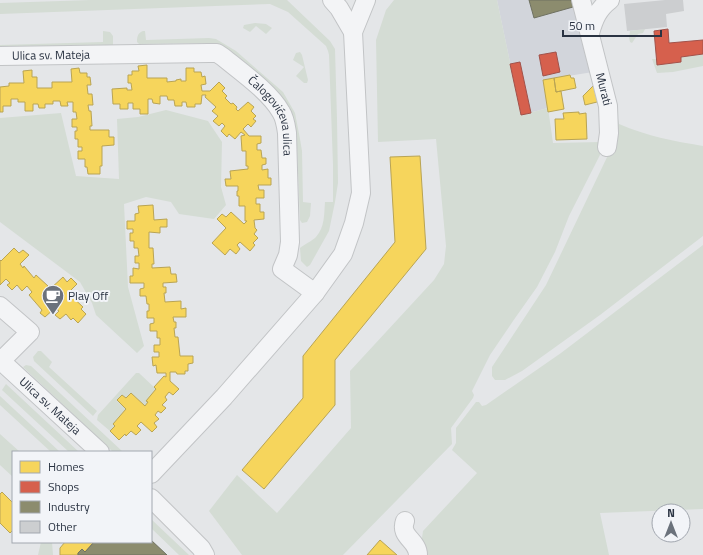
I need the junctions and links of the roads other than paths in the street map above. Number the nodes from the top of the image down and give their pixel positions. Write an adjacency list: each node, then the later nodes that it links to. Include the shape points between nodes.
1 (332, 0): 5 (street, via 340,8)
2 (366, 0): 5 (street)
3 (581, 0): 6 (street, Murati)
4 (610, 0): 6 (street, via 598,11)
5 (353, 32): 10 (street, via 361,192 343,254)
6 (590, 33): 9 (street, Murati, via 608,106)
7 (103, 54): 8 (street, Ulica sv. Mateja); 10 (street, Čalogovićeva ulica, via 217,53 268,95 281,111 287,133 290,242 282,270)
8 (0, 56)
9 (607, 147)
10 (315, 293): 14 (street, via 224,397)
11 (0, 306): 12 (street, Ulica sv. Mateja, via 30,332)
12 (0, 361): 13 (street, Ulica sv. Mateja)
13 (99, 451)
14 (152, 473)
15 (152, 499): 17 (street)
16 (405, 521): 18 (street, via 405,533 416,544)
17 (205, 555)
18 (418, 555)

